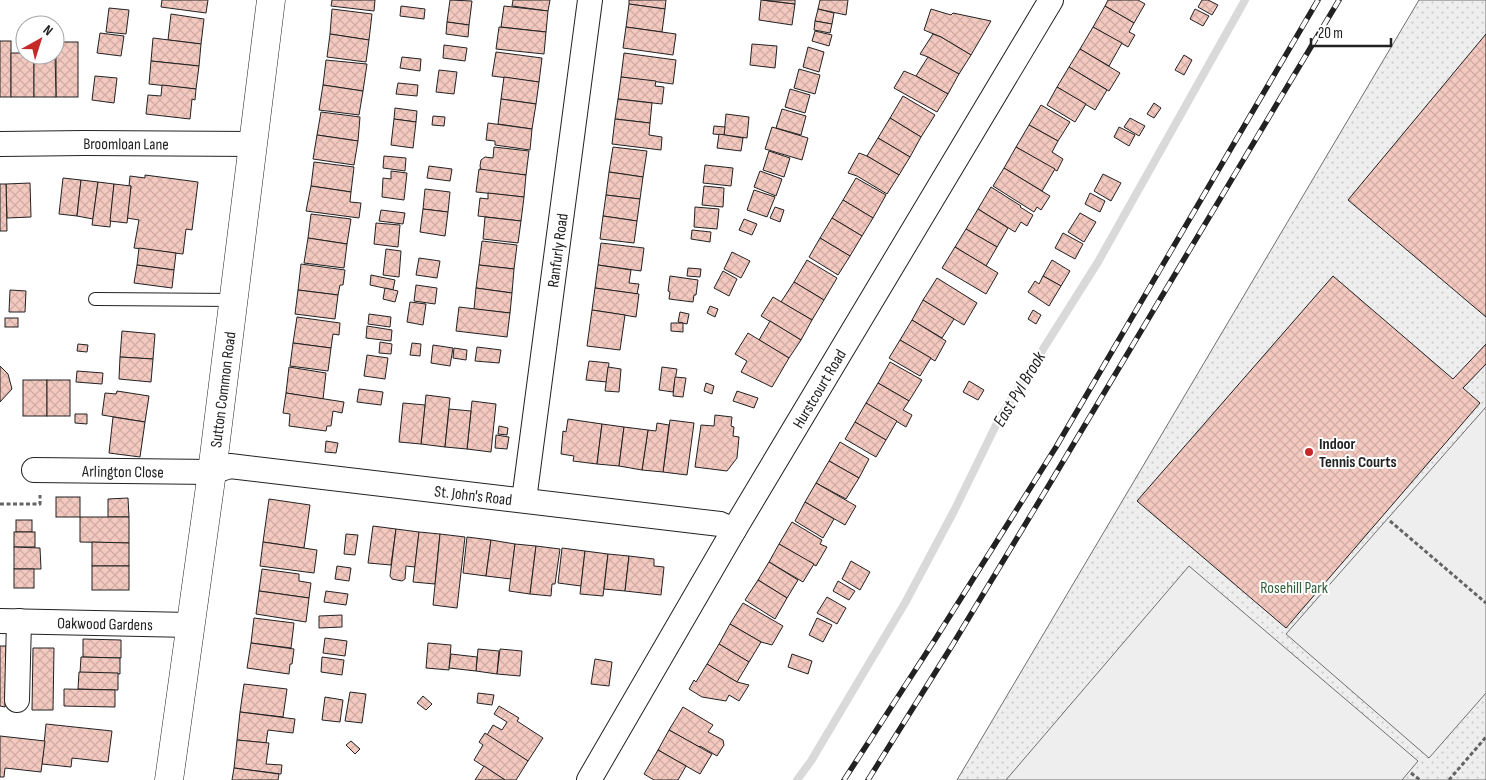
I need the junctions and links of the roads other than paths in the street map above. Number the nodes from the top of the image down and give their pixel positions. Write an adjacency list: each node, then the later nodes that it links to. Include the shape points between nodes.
1 (271, 0): 5 (main road, Sutton Common Road)
2 (590, 0): 10 (street, Ranfurly Road)
3 (1051, 0): 11 (street, Hurstcourt Road)
4 (0, 144): 5 (street, Broomloan Lane)
5 (254, 144): 7 (main road, Sutton Common Road)
6 (94, 299): 7 (lane)
7 (234, 300): 9 (main road, Sutton Common Road)
8 (34, 470): 9 (street, Arlington Close)
9 (212, 472): 10 (street, St. John's Road, via 230,466); 13 (main road, Sutton Common Road)
10 (524, 500): 11 (street, St. John's Road, via 720,524)
11 (734, 530): 16 (street, Hurstcourt Road)
12 (10, 621): 13 (street, Oakwood Gardens); 14 (street, Oakwood Gardens)
13 (190, 625): 15 (main road, Sutton Common Road)
14 (17, 700)
15 (169, 780)
16 (589, 780)

